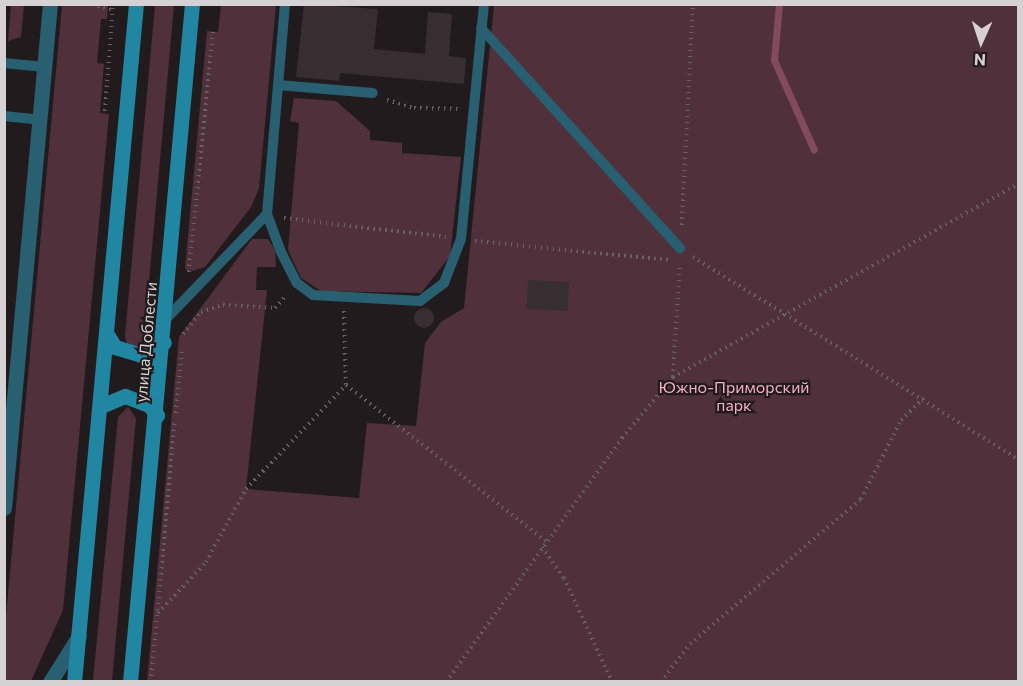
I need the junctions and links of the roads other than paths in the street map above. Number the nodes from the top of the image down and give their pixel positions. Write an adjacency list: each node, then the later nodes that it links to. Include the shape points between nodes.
1 (50, 4): 8 (street)
2 (136, 4): 16 (main road)
3 (192, 4): 15 (main road, улица Доблести)
4 (285, 4): 9 (lane)
5 (484, 4): 6 (lane)
6 (481, 28): 13 (lane, via 461,239 444,283 420,301 313,295 297,283); 14 (lane)
7 (4, 63): 8 (lane)
8 (45, 67): 12 (street)
9 (278, 85): 10 (lane); 13 (lane)
10 (373, 93)
11 (4, 116): 12 (lane)
12 (40, 120): 20 (street)
13 (267, 214): 15 (lane)
14 (680, 248)
15 (166, 319): 17 (main road, улица Доблести)
16 (108, 336): 17 (main road, via 127,354 154,351); 18 (main road)
17 (164, 342): 19 (main road, улица Доблести)
18 (101, 406): 19 (main road, via 125,396 149,405); 22 (main road)
19 (157, 415): 25 (main road, улица Доблести)
20 (6, 478): 21 (street)
21 (4, 508)
22 (79, 636): 23 (street); 24 (main road)
23 (50, 681)
24 (74, 681)
25 (130, 681)

